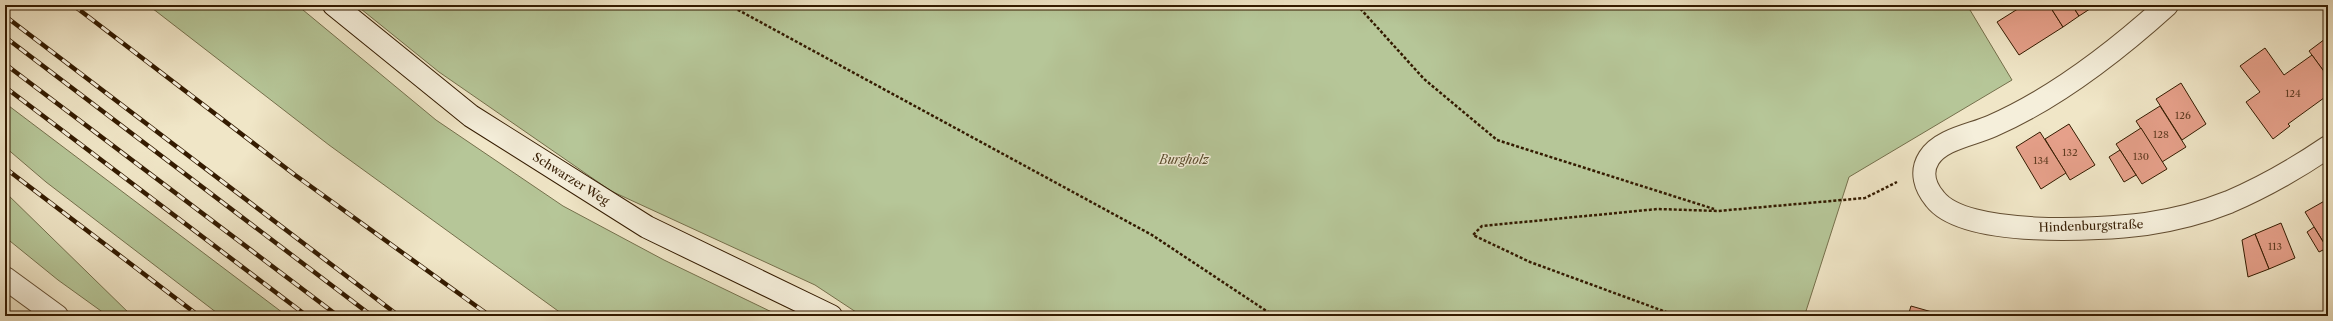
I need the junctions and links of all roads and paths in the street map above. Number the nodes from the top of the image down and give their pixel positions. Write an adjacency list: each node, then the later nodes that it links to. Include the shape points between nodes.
1 (334, 5): 10 (street, Schwarzer Weg, via 471,116 647,227)
2 (728, 5): 11 (path, via 1152,234)
3 (1357, 5): 7 (path, via 1424,79 1497,140)
4 (2167, 5): 6 (street, via 2134,34 2059,89 2027,109 1937,149)
5 (2328, 147): 6 (street, Hindenburgstraße, via 2289,173 2228,202 2190,214 2146,224 2064,229 1993,225 1962,216 1937,202 1928,190)
6 (1924, 168): 7 (path, via 1865,198)
7 (1718, 211): 12 (path, via 1658,209 1482,226 1473,235 1530,262)
8 (5, 278): 9 (street)
9 (57, 316)
10 (831, 316)
11 (1274, 316)
12 (1677, 316)

